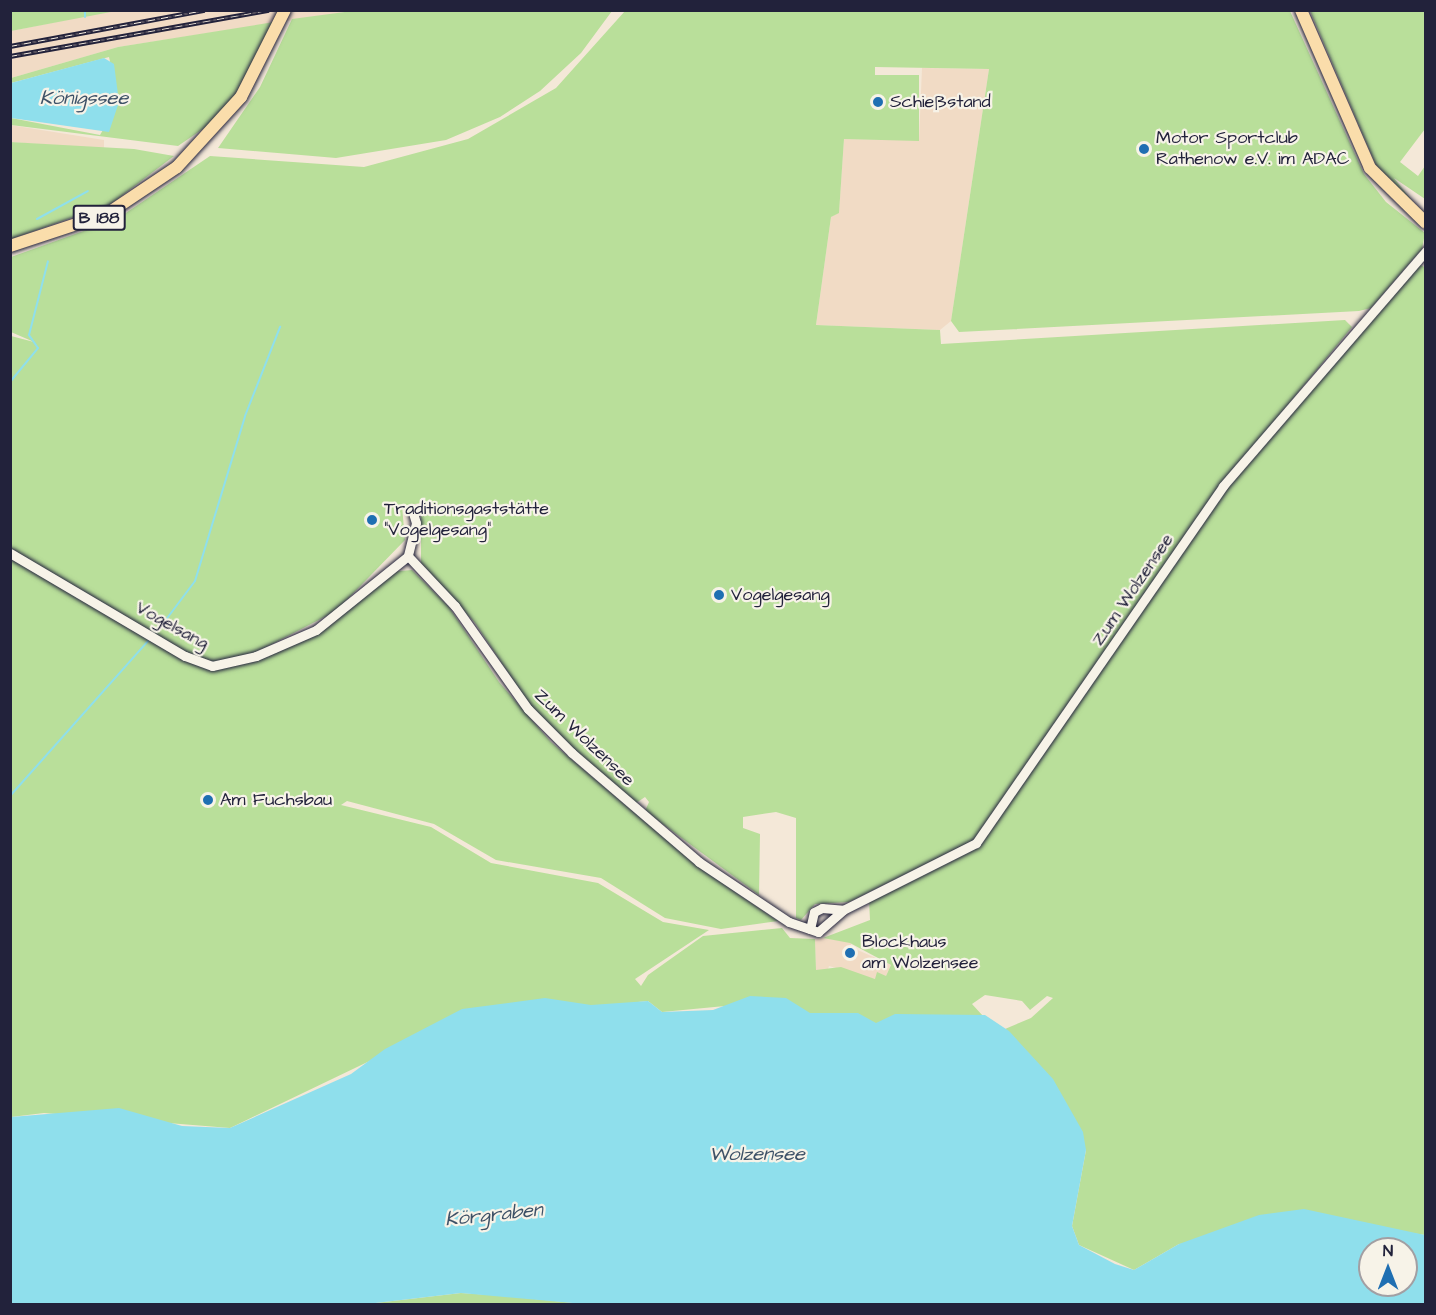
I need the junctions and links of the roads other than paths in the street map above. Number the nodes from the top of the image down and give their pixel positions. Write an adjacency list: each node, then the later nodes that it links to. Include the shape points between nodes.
1 (285, 10): 4 (main road, B 188, via 271,45 210,136 177,167 100,217)
2 (1301, 10): 3 (main road, via 1370,168)
3 (1425, 223)
4 (10, 246)
5 (1425, 251): 9 (street, Zum Wolzensee, via 1223,486 976,843)
6 (413, 513): 8 (street, via 416,523)
7 (10, 553): 8 (street, Vogelsang, via 185,656 212,666 256,656 316,630)
8 (408, 556): 10 (street, Zum Wolzensee, via 455,606 506,684 572,753 699,862 789,922)
9 (843, 910): 10 (street, Zum Wolzensee, via 832,924 818,932); 10 (street, Zum Wolzensee, via 822,908 814,912)
10 (810, 929)

